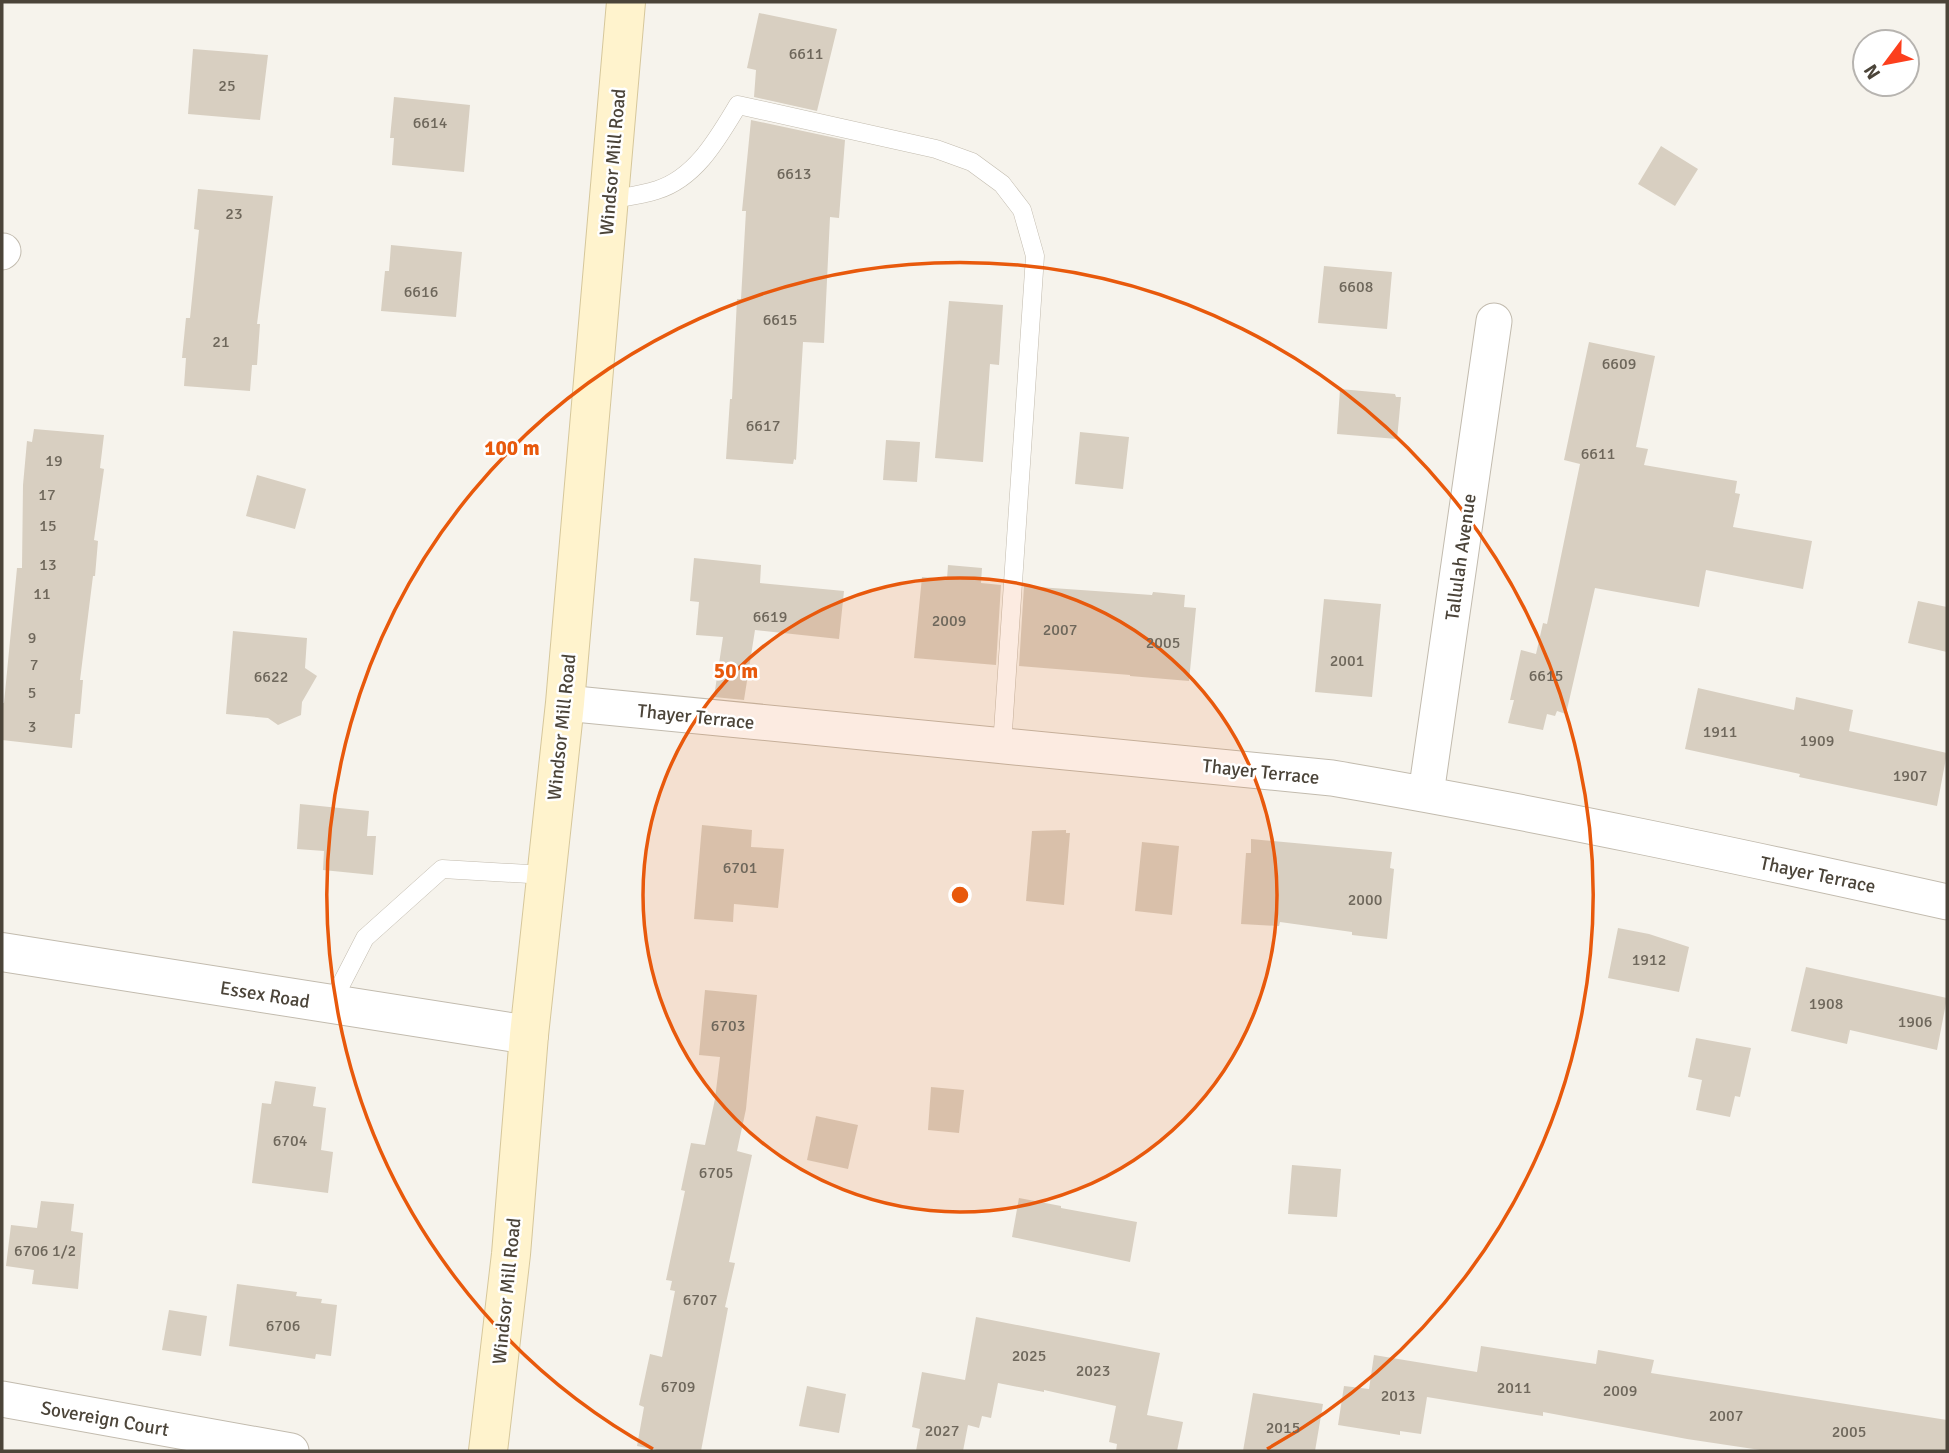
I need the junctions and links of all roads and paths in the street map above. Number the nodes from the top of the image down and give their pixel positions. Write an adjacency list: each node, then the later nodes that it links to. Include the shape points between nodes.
1 (626, 2): 2 (main road, Windsor Mill Road)
2 (608, 200): 4 (main road, Windsor Mill Road); 5 (lane, via 658,190 681,178 709,152 738,105 936,149 972,162 1002,184 1022,209 1035,256)
3 (1494, 321): 6 (street, Tallulah Avenue)
4 (565, 703): 5 (street, Thayer Terrace); 7 (main road, Windsor Mill Road)
5 (1002, 746): 6 (street, Thayer Terrace, via 1332,778)
6 (1426, 794): 8 (street, Thayer Terrace)
7 (546, 875): 10 (lane, via 442,869 365,937); 11 (main road, Windsor Mill Road)
8 (1947, 902)
9 (2, 952): 10 (street, Essex Road)
10 (331, 1004): 11 (street, Essex Road)
11 (529, 1035): 14 (main road, Windsor Mill Road, via 511,1254)
12 (2, 1399): 13 (street, Sovereign Court)
13 (291, 1451)
14 (488, 1451)

